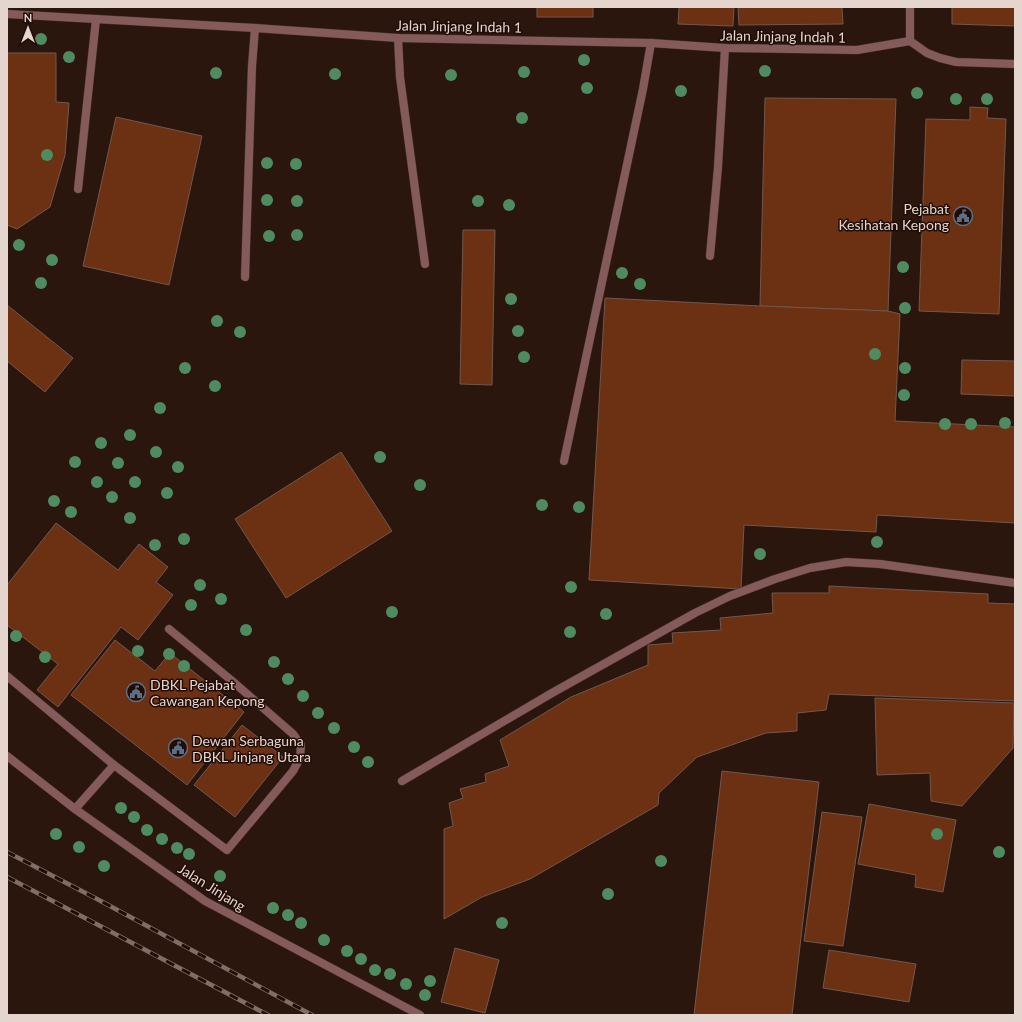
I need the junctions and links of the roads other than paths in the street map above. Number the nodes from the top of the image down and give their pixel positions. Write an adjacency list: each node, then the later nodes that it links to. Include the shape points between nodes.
1 (910, 7): 6 (street)
2 (7, 14): 3 (street, Jalan Jinjang Indah 1)
3 (96, 19): 4 (street, Jalan Jinjang Indah 1); 10 (street)
4 (255, 28): 5 (street, Jalan Jinjang Indah 1); 13 (street)
5 (398, 38): 7 (street, Jalan Jinjang Indah 1); 12 (street, via 400,77)
6 (910, 41): 8 (street, Jalan Jinjang Indah 1, via 857,50); 9 (street, via 940,58 956,62)
7 (650, 43): 8 (street, Jalan Jinjang Indah 1); 14 (street, via 643,89)
8 (725, 48): 11 (street)
9 (1015, 64)
10 (78, 189)
11 (710, 256)
12 (425, 264)
13 (245, 277)
14 (564, 461)
15 (1015, 583): 20 (street, via 880,564 846,562 810,568 775,579 695,613)
16 (169, 629): 19 (street, via 294,734 301,745 300,758 227,850)
17 (7, 676): 19 (street)
18 (7, 756): 21 (street, Jalan Jinjang)
19 (114, 765): 21 (street)
20 (402, 781)
21 (75, 809): 22 (street, Jalan Jinjang, via 205,901)
22 (420, 1015)

